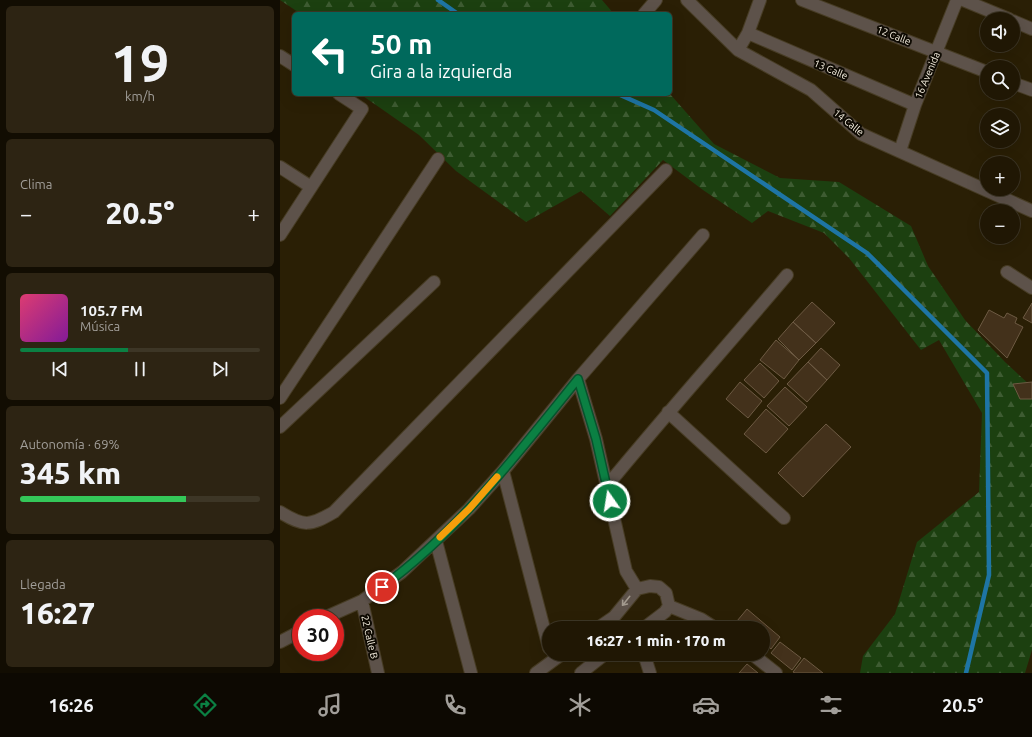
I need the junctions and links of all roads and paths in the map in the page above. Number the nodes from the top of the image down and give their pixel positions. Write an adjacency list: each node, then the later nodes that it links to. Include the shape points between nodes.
1 (656, 0): 7 (street)
2 (687, 0): 12 (street, 14 Calle)
3 (760, 0): 11 (street)
4 (802, 0): 13 (street, 12 Calle)
5 (957, 0): 13 (street, 16 Avenida)
6 (963, 0): 8 (street)
7 (646, 12)
8 (992, 12)
9 (1020, 24): 10 (street)
10 (1032, 29)
11 (748, 33): 12 (street); 20 (street, 13 Calle)
12 (738, 50): 21 (street, 14 Calle, via 811,90 861,134)
13 (937, 52): 16 (street, 12 Calle); 20 (street, 16 Avenida)
14 (280, 56): 15 (street)
15 (292, 64)
16 (980, 69)
17 (1020, 86): 18 (street)
18 (1032, 90)
19 (342, 96): 25 (street, via 362,109)
20 (915, 105): 21 (street, 16 Avenida)
21 (900, 151): 26 (street, 14 Calle)
22 (438, 159): 34 (street)
23 (280, 167): 25 (street)
24 (666, 170): 39 (street, via 334,512 306,525)
25 (311, 187): 27 (street)
26 (1032, 210)
27 (280, 235)
28 (703, 235): 33 (street)
29 (1007, 272): 32 (street)
30 (787, 274): 35 (street)
31 (434, 282): 36 (street)
32 (1032, 288)
33 (578, 379): 37 (street); 38 (street, via 596,439)
34 (280, 398)
35 (668, 412): 38 (street); 40 (street)
36 (280, 427)
37 (503, 471): 41 (street); 46 (street)
38 (606, 487): 42 (street, via 626,572)
39 (280, 512)
40 (784, 518)
41 (436, 541): 43 (street, via 402,572); 57 (street)
42 (637, 589): 44 (street, via 659,587 666,593); 47 (street, one-way to 47)
43 (362, 601): 45 (street); 56 (street, 22 Calle B)
44 (669, 606): 48 (street); 49 (street)
45 (344, 609)
46 (542, 621)
47 (608, 621)
48 (653, 621)
49 (704, 621)
50 (292, 636): 51 (street)
51 (280, 642)
52 (549, 661): 58 (street)
53 (596, 661): 59 (street)
54 (646, 661): 60 (street)
55 (761, 661): 61 (street)
56 (378, 673)
57 (471, 673)
58 (536, 673)
59 (581, 673)
60 (650, 673)
61 (776, 673)

